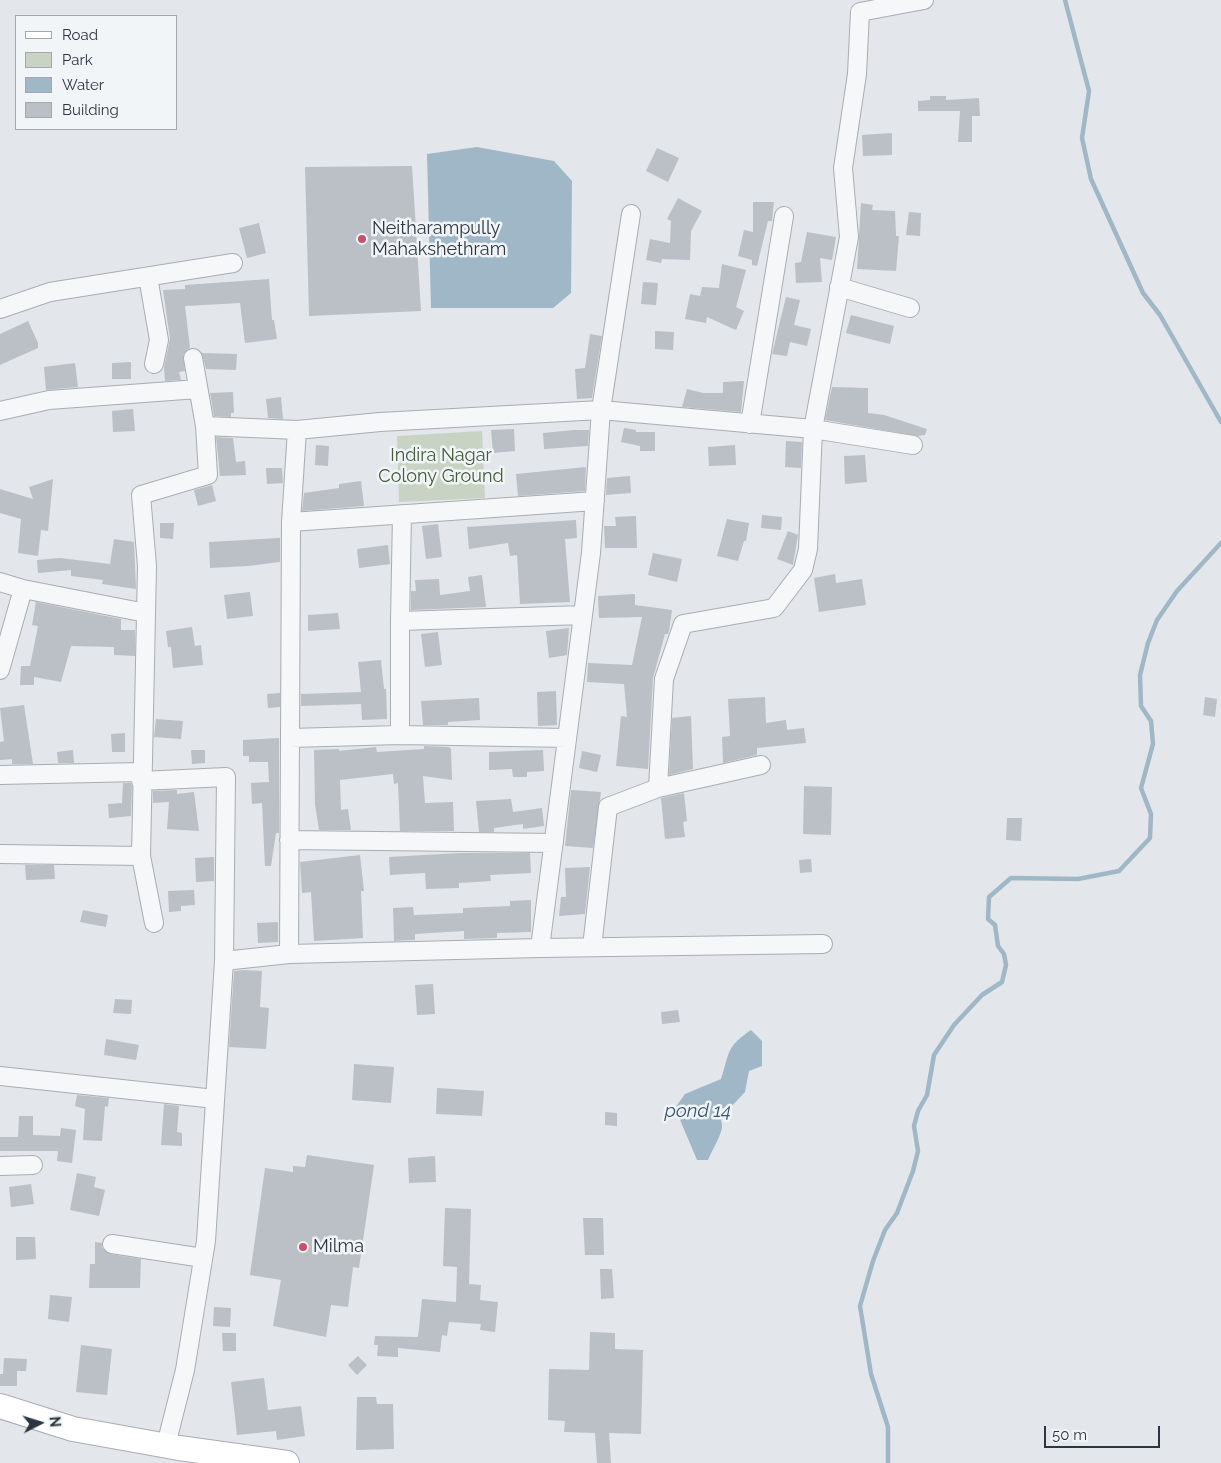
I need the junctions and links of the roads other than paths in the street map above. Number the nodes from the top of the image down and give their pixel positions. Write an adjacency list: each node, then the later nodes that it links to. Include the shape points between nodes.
1 (924, 0): 6 (street, via 860,12 857,74 843,168 849,237)
2 (631, 214): 12 (street)
3 (784, 216): 14 (street)
4 (233, 263): 5 (street)
5 (148, 277): 8 (street, via 50,292); 10 (street, via 159,340)
6 (839, 287): 7 (street); 16 (street)
7 (910, 308)
8 (0, 309)
9 (193, 358): 11 (street)
10 (154, 364)
11 (198, 389): 13 (street, via 49,400); 15 (street)
12 (602, 410): 14 (street); 17 (street); 19 (street)
13 (0, 411)
14 (750, 424): 16 (street)
15 (205, 426): 17 (street); 24 (street, via 208,475 141,495 147,566)
16 (813, 429): 18 (street); 34 (street, via 808,549 803,570 774,608 683,624 664,680)
17 (297, 430): 21 (street)
18 (913, 445)
19 (595, 501): 20 (street); 25 (street)
20 (402, 514): 21 (street); 26 (street)
21 (291, 522): 29 (street)
22 (0, 582): 23 (street)
23 (23, 589): 24 (street); 27 (street)
24 (146, 613): 33 (street)
25 (583, 615): 26 (street); 30 (street)
26 (400, 621): 28 (street)
27 (0, 670)
28 (400, 735): 29 (street); 30 (street)
29 (290, 738): 35 (street)
30 (567, 738): 36 (street)
31 (762, 765): 34 (street)
32 (0, 775): 33 (street)
33 (141, 776): 38 (street); 44 (street, via 226,777)
34 (658, 788): 41 (street, via 608,807)
35 (289, 840): 36 (street); 43 (street)
36 (554, 843): 42 (street)
37 (0, 854): 38 (street)
38 (141, 856): 39 (street)
39 (154, 923)
40 (823, 944): 41 (street)
41 (592, 947): 42 (street)
42 (540, 948): 43 (street)
43 (288, 954): 44 (street)
44 (224, 961): 46 (street)
45 (0, 1076): 46 (street)
46 (215, 1099): 50 (street)
47 (33, 1165): 48 (street)
48 (0, 1166)
49 (112, 1244): 50 (street)
50 (204, 1258): 52 (street, via 185,1370)
51 (0, 1406): 52 (main road, via 72,1429)
52 (166, 1446): 53 (main road)
53 (287, 1463)

